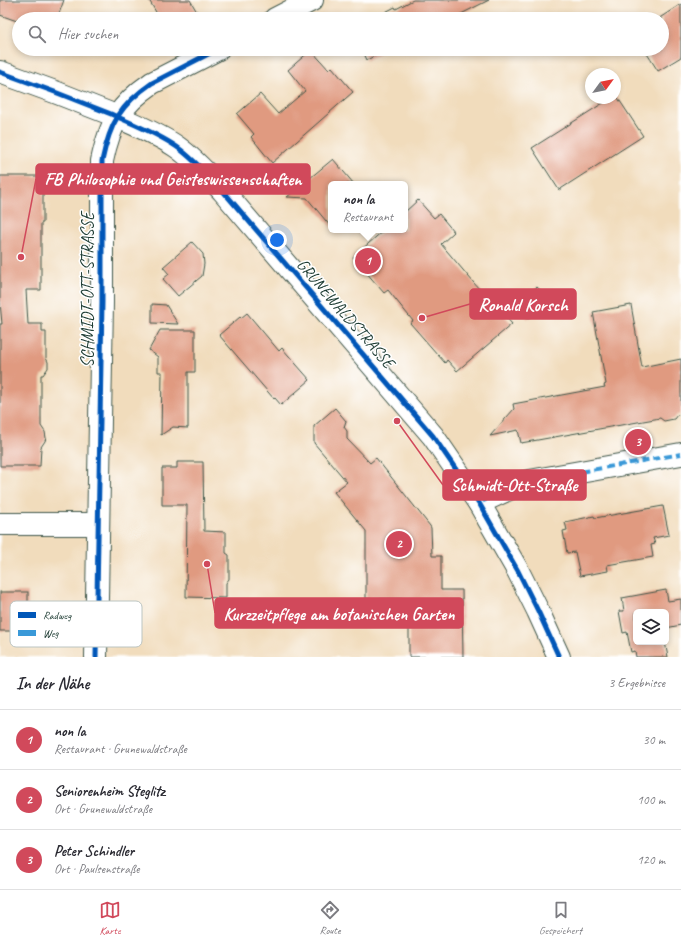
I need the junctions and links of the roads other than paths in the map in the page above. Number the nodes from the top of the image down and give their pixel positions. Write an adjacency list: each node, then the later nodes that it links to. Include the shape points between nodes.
1 (312, 0): 2 (street)
2 (289, 12)
3 (204, 56): 5 (street, SCHMIDT-OTT-STRASSE, via 152,83 129,101)
4 (0, 72): 5 (street, GRUNEWALDSTRASSE)
5 (117, 117): 7 (street, GRUNEWALDSTRASSE, via 172,144 205,172 433,436); 9 (street, SCHMIDT-OTT-STRASSE, via 110,131 102,162)
6 (681, 454): 7 (street, via 524,482)
7 (479, 503): 13 (street, GRUNEWALDSTRASSE, via 518,571)
8 (0, 524): 9 (street)
9 (98, 524): 10 (street, SCHMIDT-OTT-STRASSE)
10 (97, 601)
11 (96, 647): 12 (street, SCHMIDT-OTT-STRASSE)
12 (96, 657)
13 (559, 657)

